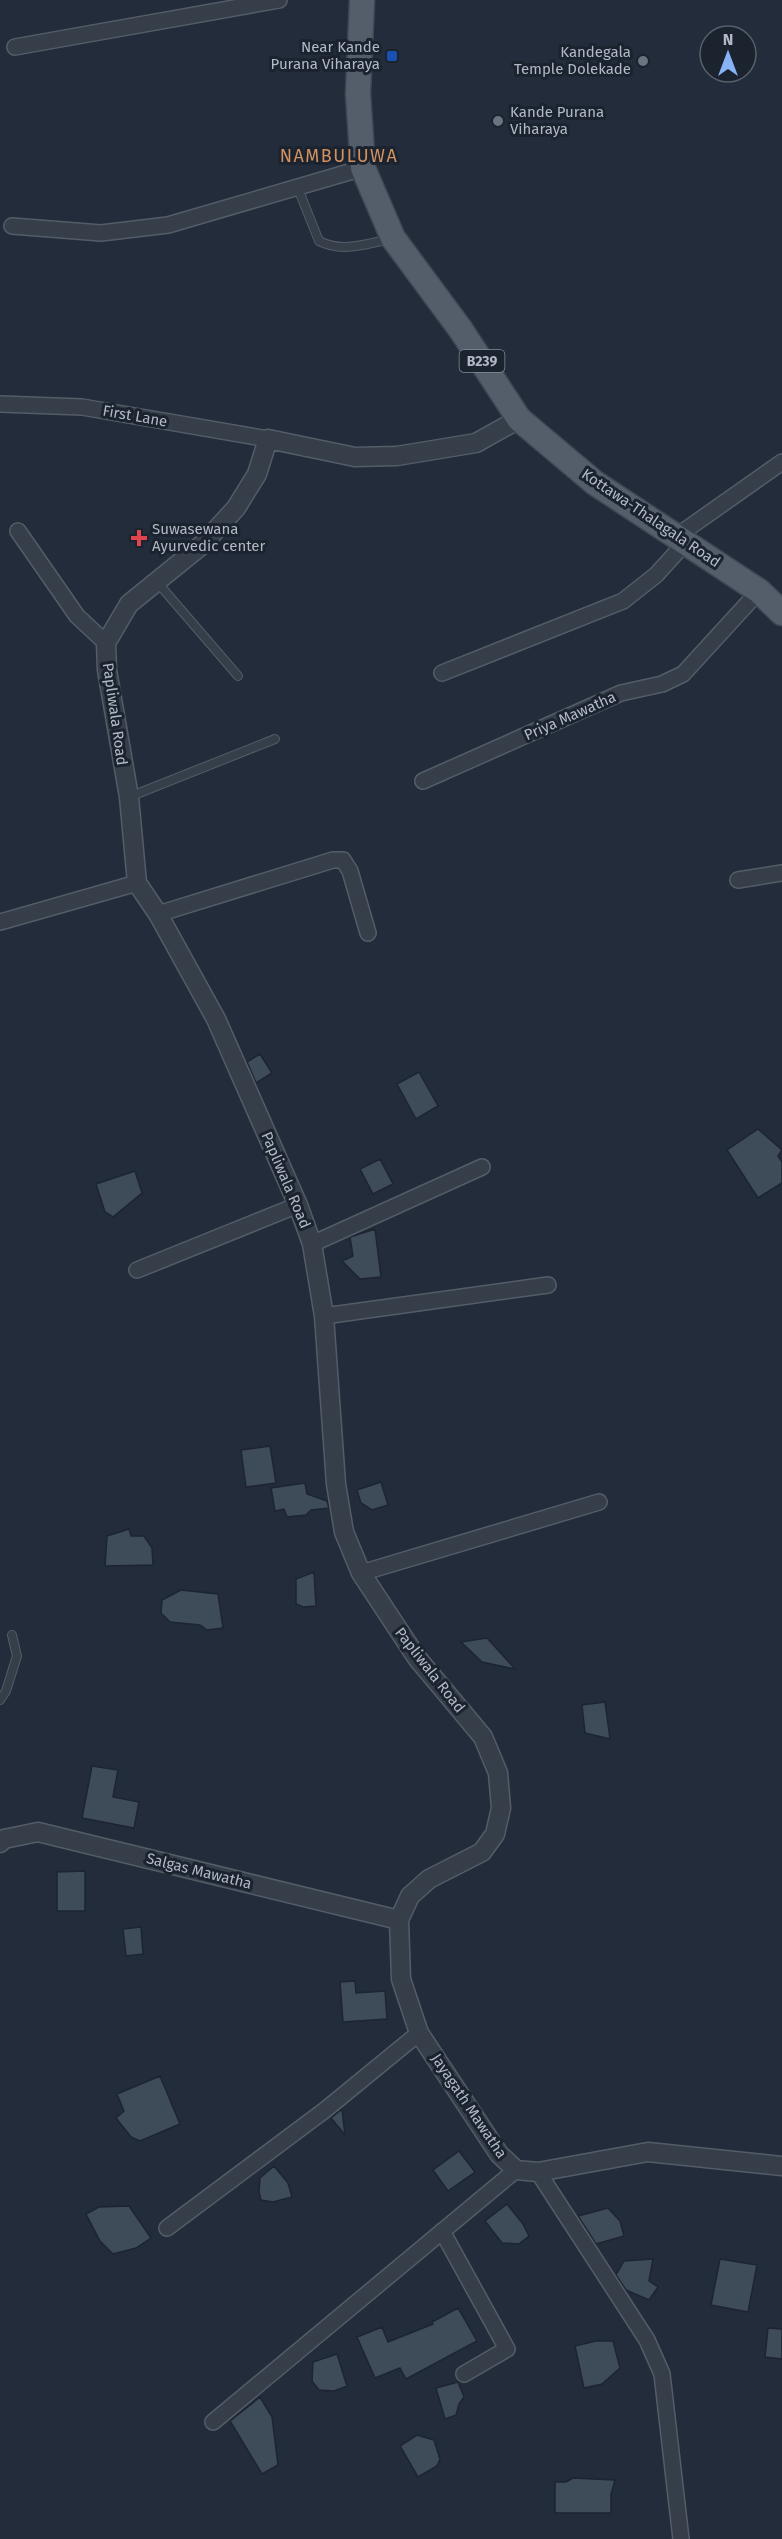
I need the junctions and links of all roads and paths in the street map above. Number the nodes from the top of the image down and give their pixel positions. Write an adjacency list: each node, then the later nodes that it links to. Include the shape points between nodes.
1 (279, 0): 3 (street)
2 (362, 0): 4 (main road, Kottawa-Thalagala Road / B239, via 358,94)
3 (15, 47)
4 (363, 168): 5 (street); 7 (main road, Kottawa-Thalagala Road / B239)
5 (297, 186): 6 (street, via 168,225 101,233); 7 (lane, via 319,241 329,247 346,248)
6 (12, 226)
7 (393, 238): 9 (main road, Kottawa-Thalagala Road / B239, via 461,330)
8 (0, 404): 10 (street, First Lane, via 82,407)
9 (519, 419): 10 (street, via 476,443 398,456 355,457); 13 (main road, Kottawa-Thalagala Road / B239, via 595,483)
10 (268, 439): 14 (street, Papliwala Road, via 256,474 236,508 203,544)
11 (782, 462): 13 (street)
12 (18, 531): 17 (street, via 77,616)
13 (682, 539): 15 (main road, Kottawa-Thalagala Road / B239); 18 (street, via 656,575 623,601)
14 (157, 582): 17 (street, Papliwala Road, via 129,604); 19 (lane)
15 (759, 591): 16 (main road, Kottawa-Thalagala Road / B239); 21 (street, Priya Mawatha, via 683,674 662,684 621,693)
16 (782, 614)
17 (106, 643): 22 (street, Papliwala Road)
18 (442, 673)
19 (238, 676)
20 (275, 739): 22 (lane)
21 (423, 781)
22 (129, 797): 25 (street, Papliwala Road)
23 (782, 873): 24 (street)
24 (738, 880)
25 (137, 883): 26 (street, Papliwala Road); 27 (street)
26 (158, 914): 28 (street, via 343,860 350,871); 30 (street, Papliwala Road, via 216,1019)
27 (0, 922)
28 (368, 933)
29 (482, 1167): 31 (street)
30 (298, 1205): 31 (street, Papliwala Road); 32 (street)
31 (312, 1244): 34 (street, Papliwala Road)
32 (137, 1270)
33 (548, 1285): 34 (street)
34 (324, 1316): 36 (street, Papliwala Road, via 336,1484 344,1532)
35 (600, 1502): 36 (street)
36 (361, 1573): 40 (street, Papliwala Road, via 417,1658 483,1737 498,1773 501,1808 495,1834 482,1852 429,1879 416,1890)
37 (12, 1635): 38 (lane, via 17,1656)
38 (0, 1700)
39 (0, 1843): 40 (street, Salgas Mawatha, via 38,1832)
40 (399, 1920): 41 (street, Jayagath Mawatha, via 401,1979)
41 (419, 2033): 43 (street, Jayagath Mawatha, via 499,2154); 45 (street, via 325,2110)
42 (782, 2166): 44 (street, Jayagath Mawatha, via 648,2152)
43 (516, 2170): 44 (street, Jayagath Mawatha); 46 (street)
44 (538, 2172): 49 (street, via 647,2340 662,2374)
45 (167, 2228)
46 (442, 2231): 47 (street, via 507,2349); 48 (street)
47 (464, 2374)
48 (213, 2422)
49 (681, 2539)

